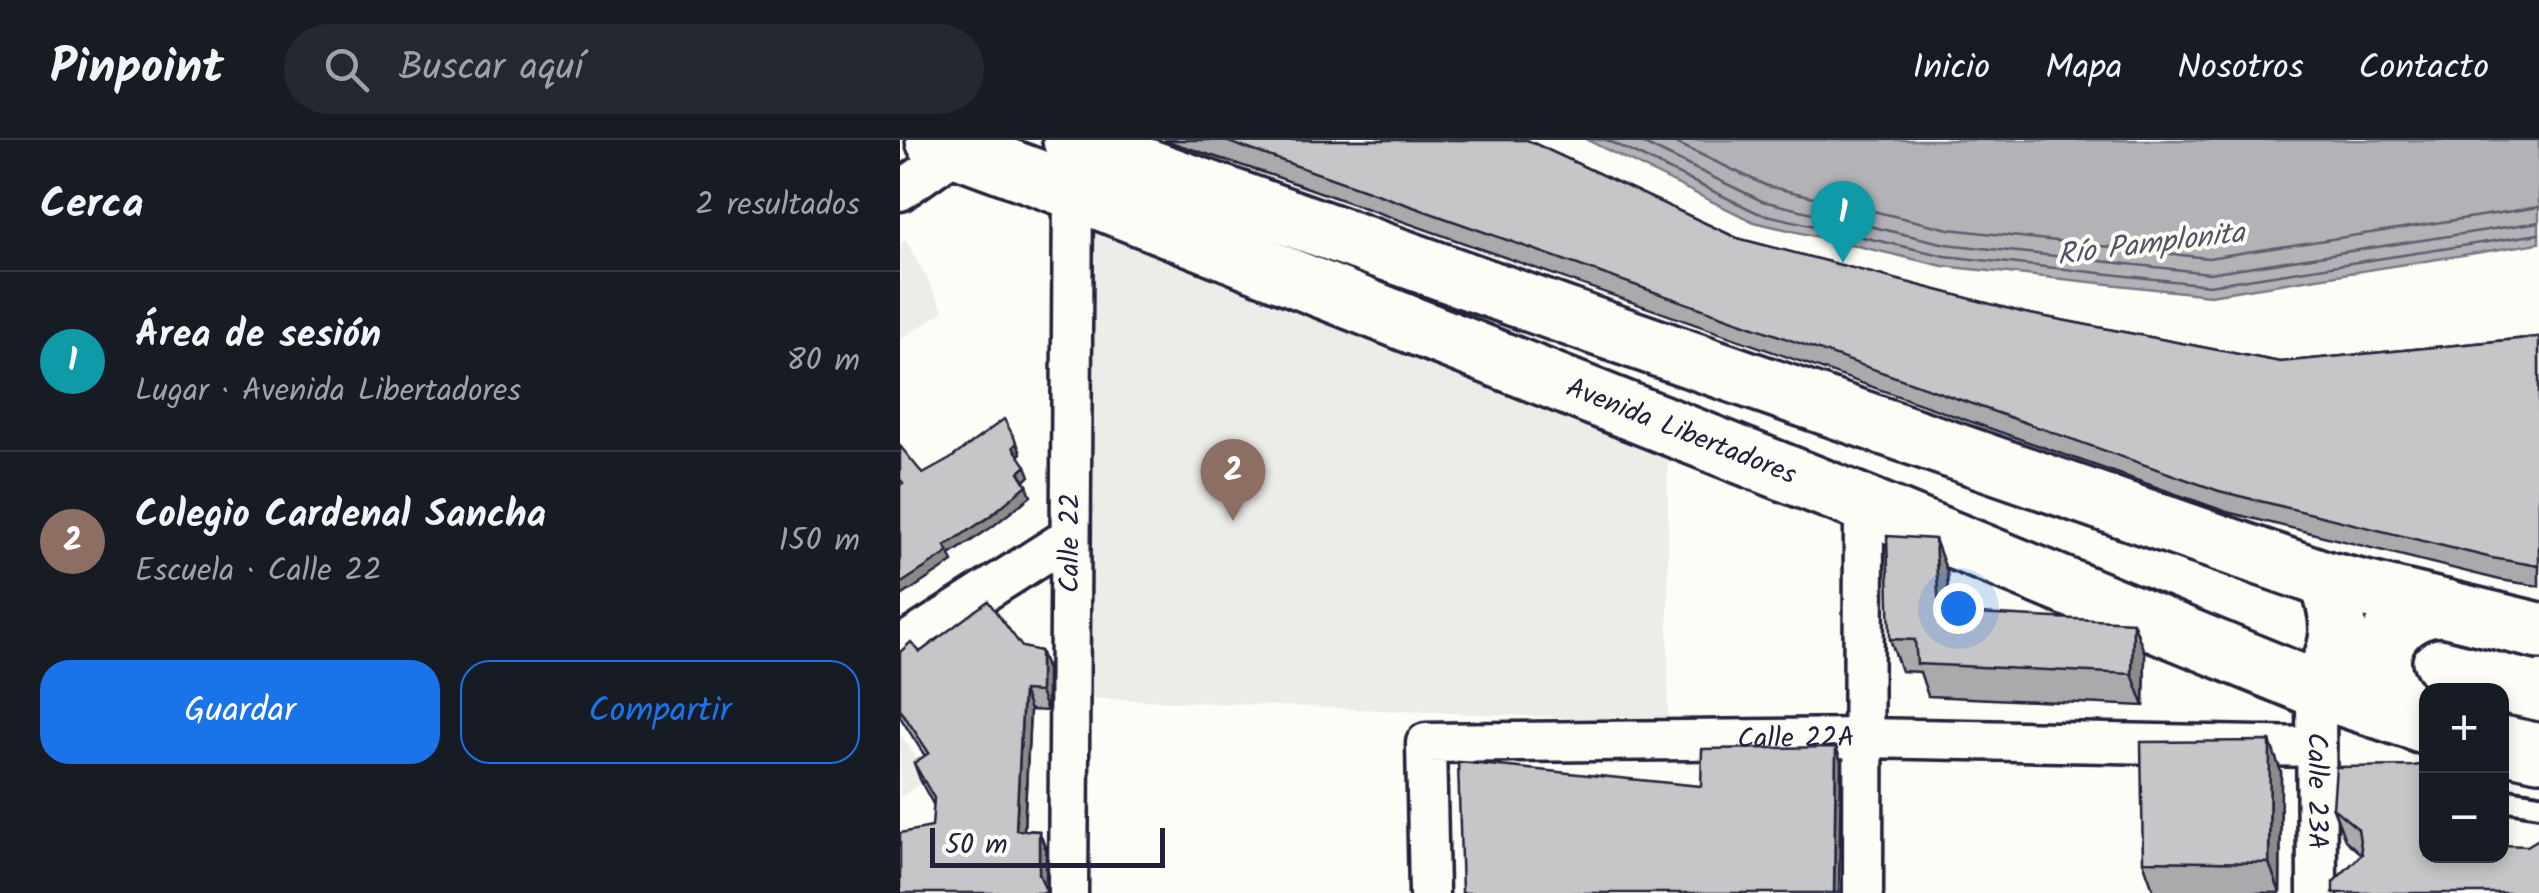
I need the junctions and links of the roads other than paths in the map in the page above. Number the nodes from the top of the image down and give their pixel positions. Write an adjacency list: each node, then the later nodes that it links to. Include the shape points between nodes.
1 (947, 145): 2 (main road, Avenida Libertadores); 3 (street)
2 (1072, 166): 4 (main road, Avenida Libertadores); 5 (street, Calle 22); 6 (main road, Avenida Libertadores, via 1594,326)
3 (900, 191)
4 (1864, 504): 10 (main road, Avenida Libertadores); 13 (street)
5 (1070, 537): 9 (street); 19 (street, Calle 22)
6 (2327, 580): 7 (main road, Avenida Libertadores); 10 (main road, via 2338,607 2339,636)
7 (2446, 608): 8 (main road, Avenida Libertadores); 11 (main road, via 2415,611 2385,644 2390,688)
8 (2539, 631)
9 (900, 646)
10 (2316, 689): 12 (main road, Avenida Libertadores); 15 (street, Calle 23A)
11 (2419, 720)
12 (2419, 723)
13 (1863, 738): 15 (street, Calle 22A); 20 (street, Calle 22A, via 1426,743); 21 (street)
14 (2509, 746): 16 (main road)
15 (2316, 747): 22 (street, Calle 23A)
16 (2539, 752)
17 (2509, 799): 18 (lane)
18 (2539, 805)
19 (1068, 893)
20 (1429, 893)
21 (1862, 893)
22 (2318, 893)

